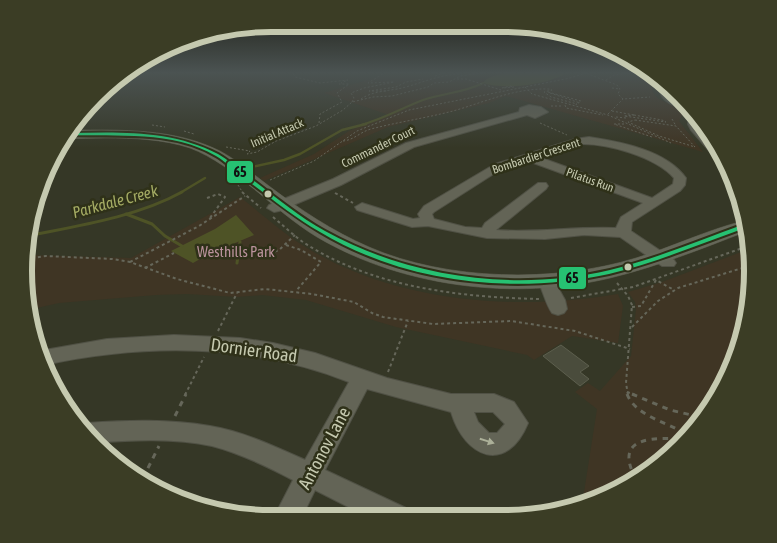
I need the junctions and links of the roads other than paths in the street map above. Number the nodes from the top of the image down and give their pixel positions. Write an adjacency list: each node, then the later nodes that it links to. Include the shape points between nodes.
1 (526, 113): 10 (street, Commander Court, via 410,145 337,182)
2 (693, 124): 4 (street)
3 (76, 134): 5 (main road, via 161,136)
4 (703, 137)
5 (200, 142): 10 (main road); 10 (main road, via 233,177)
6 (528, 157): 8 (street, Pilatus Run); 8 (street, Bombardier Crescent, via 588,140 652,158 678,173 680,182 676,188); 11 (street, Bombardier Crescent, via 487,172 426,212)
7 (542, 186): 14 (street, via 490,226)
8 (652, 202): 13 (street, Bombardier Crescent, via 626,220)
9 (360, 206): 11 (street, via 412,223)
10 (273, 207): 17 (main road, via 322,242 388,269 476,287)
11 (428, 222): 14 (street)
12 (740, 228): 16 (main road)
13 (624, 233): 14 (street); 16 (street)
14 (487, 234)
15 (742, 236): 16 (main road)
16 (663, 260): 17 (main road, via 606,284)
17 (548, 285): 18 (street)
18 (558, 309)
19 (49, 357): 20 (street, Dornier Road, via 134,344 212,343 307,358)
20 (362, 378): 21 (street, Dornier Road); 23 (street, Antonov Lane)
21 (460, 405)
22 (95, 432): 23 (street, via 167,430 212,436 264,453)
23 (309, 475): 24 (street, Antonov Lane); 25 (street)
24 (291, 510)
25 (382, 510)

